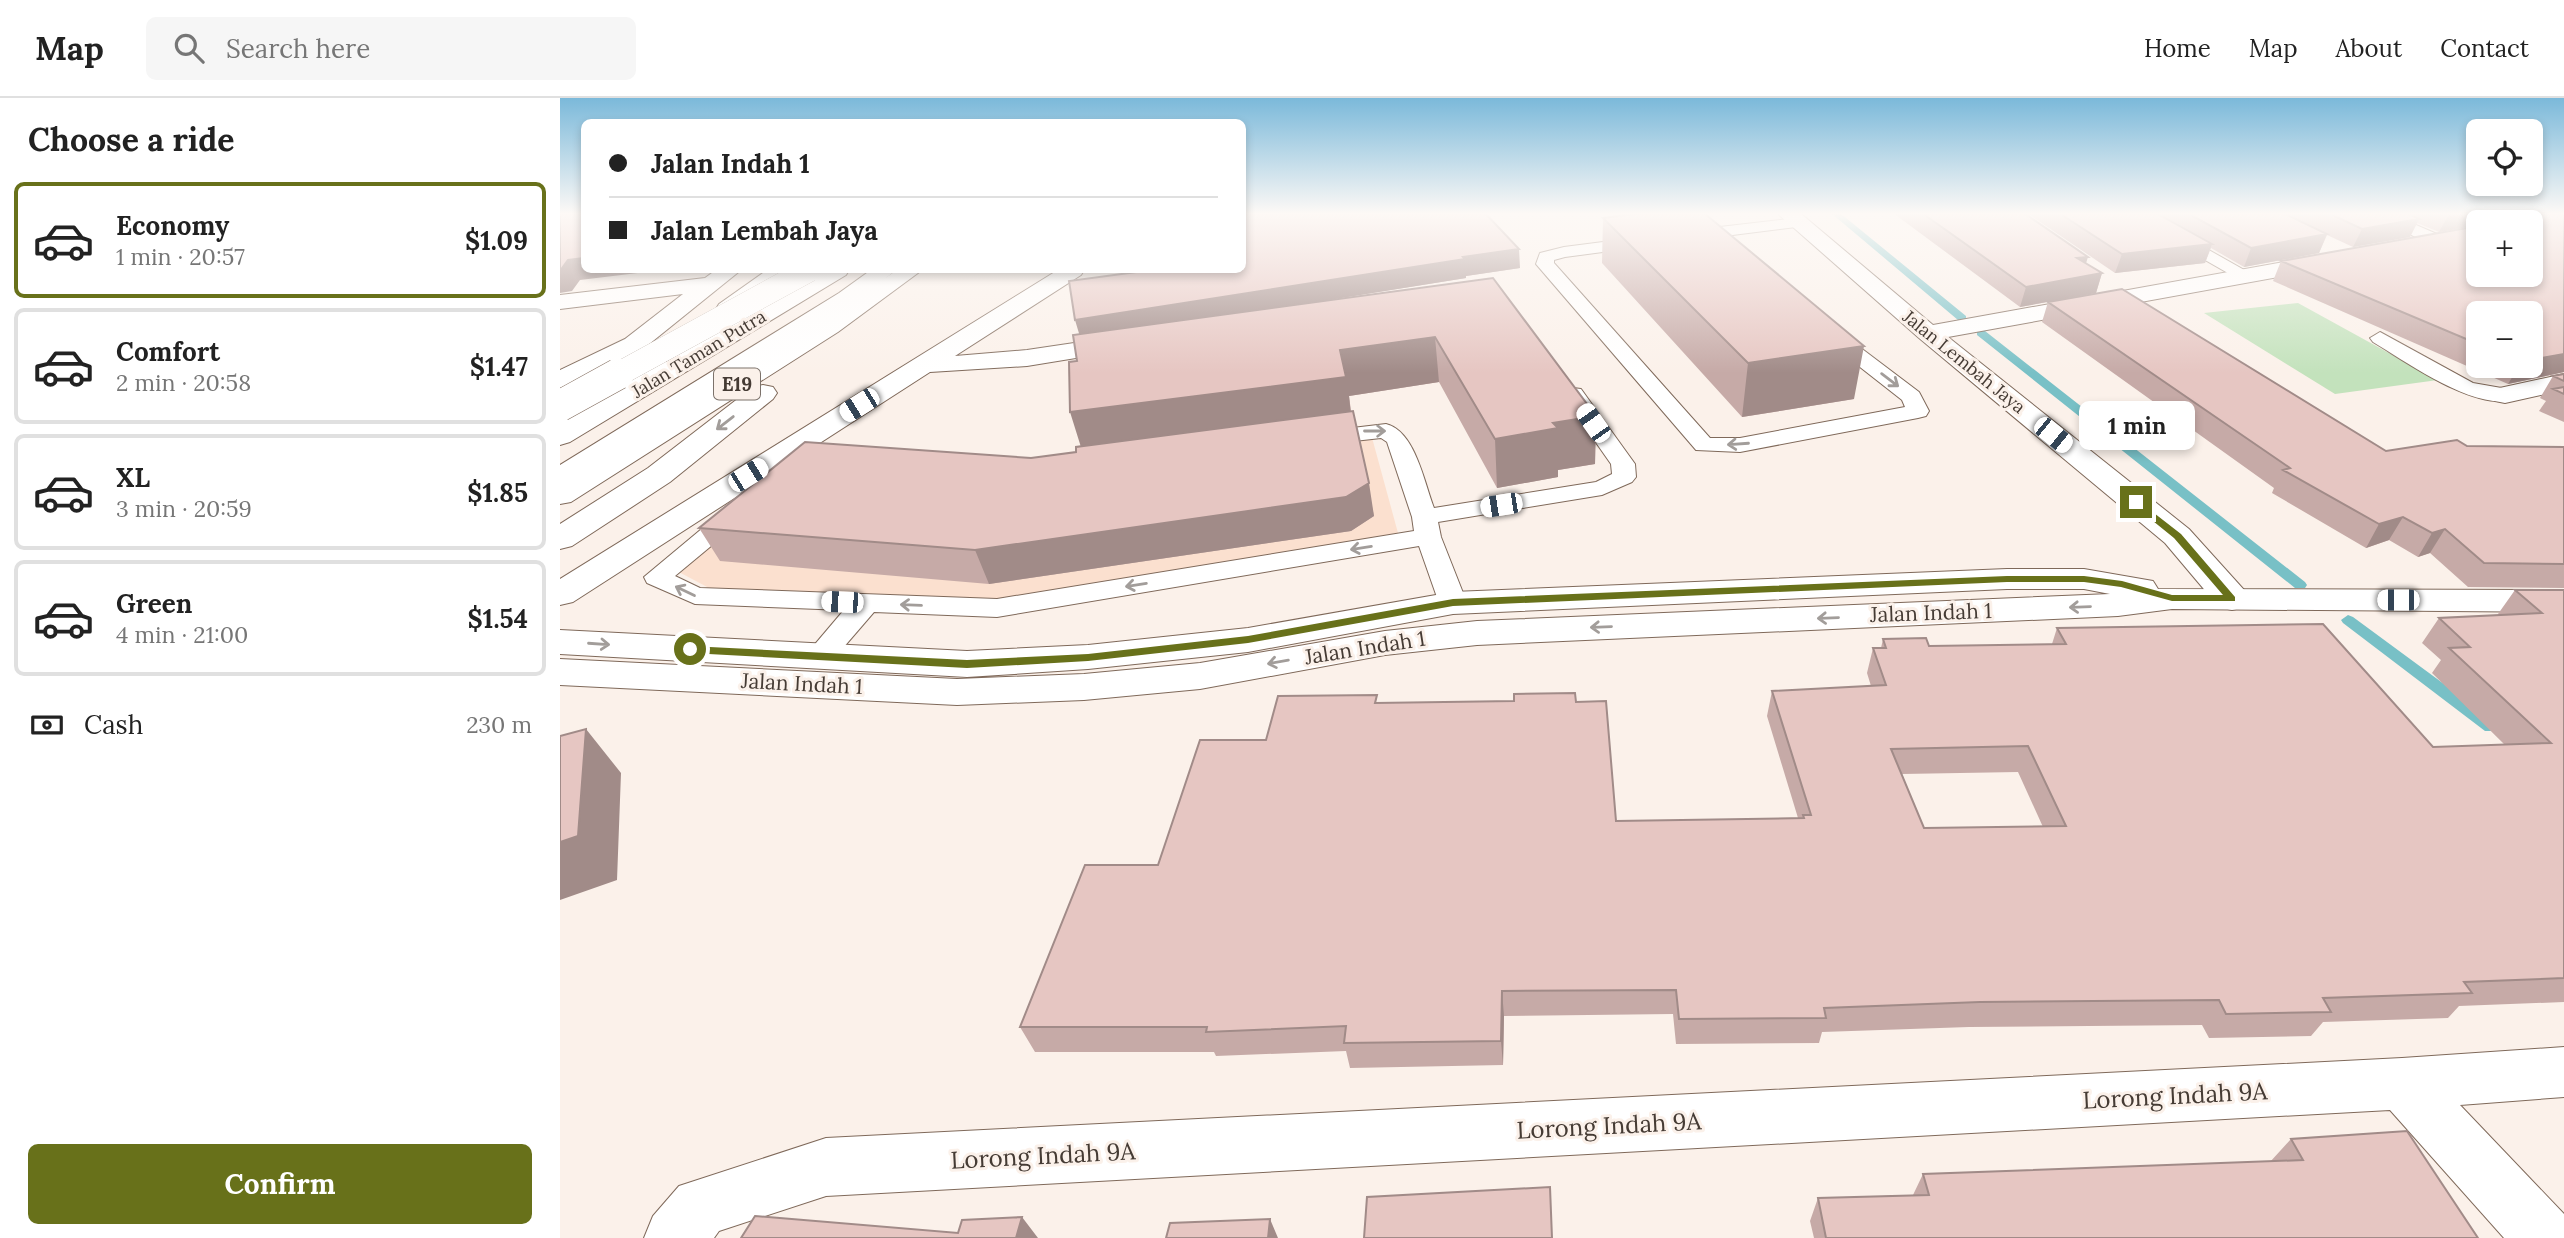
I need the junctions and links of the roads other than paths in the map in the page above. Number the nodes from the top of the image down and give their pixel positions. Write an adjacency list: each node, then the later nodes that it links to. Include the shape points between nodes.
1 (1547, 266): 17 (lane, one-way to 1, via 1911,397 1919,411 1740,445 1704,445)
2 (1849, 266): 19 (main road, Jalan Lembah Jaya)
3 (2228, 266): 11 (lane)
4 (2300, 266): 11 (main road)
5 (777, 273): 28 (main road)
6 (804, 273): 27 (main road, bridge)
7 (833, 273): 28 (main road, Jalan Taman Putra)
8 (881, 273): 31 (main road, Jalan Taman Putra)
9 (907, 273): 18 (main road, E19)
10 (1068, 273): 22 (main road)
11 (2246, 276): 14 (main road)
12 (722, 277): 15 (main road); 24 (main road, via 634,344)
13 (2108, 281): 14 (main road)
14 (2130, 296): 16 (main road); 19 (main road)
15 (560, 302)
16 (2165, 318)
17 (1816, 324)
18 (829, 327): 32 (main road, E19); 34 (main road, one-way to 34, via 767,390 659,475)
19 (1928, 333): 37 (main road, Jalan Lembah Jaya, via 2177,536)
20 (2379, 338): 26 (lane, via 2467,388)
21 (1145, 340): 22 (main road, via 1024,360)
22 (925, 364): 30 (main road)
23 (1559, 374): 33 (lane, via 1623,464 1624,477 1602,488)
24 (560, 380)
25 (2564, 382): 26 (main road)
26 (2505, 395)
27 (560, 406)
28 (560, 435)
29 (1289, 442): 33 (lane, one-way to 33, via 1386,430 1397,439)
30 (772, 460): 35 (main road); 39 (lane, one-way to 30, via 695,596 657,577 811,459)
31 (560, 478)
32 (560, 495)
33 (1427, 527): 39 (lane, one-way to 39, via 997,608); 40 (lane)
34 (560, 539)
35 (560, 594)
36 (2172, 598): 37 (main road, Jalan Indah 1); 40 (main road, Jalan Indah 1, via 2084,579 2007,579); 43 (main road, Jalan Indah 1, one-way to 43, via 2118,605 1476,633 1385,643 1200,676 1084,687 957,692)
37 (2232, 599): 38 (main road, Jalan Indah 1)
38 (2564, 600)
39 (866, 603): 42 (lane)
40 (1453, 603): 42 (main road, Jalan Indah 1, via 1248,640 1088,657 967,664)
41 (560, 642): 42 (main road, Jalan Indah 1, one-way to 42)
42 (820, 656)
43 (560, 672)
44 (2564, 1072): 45 (main road, Lorong Indah 9A)
45 (2402, 1084): 46 (main road, Lorong Indah 9A, via 826,1167 700,1207); 47 (main road)
46 (675, 1238)
47 (2545, 1238)

